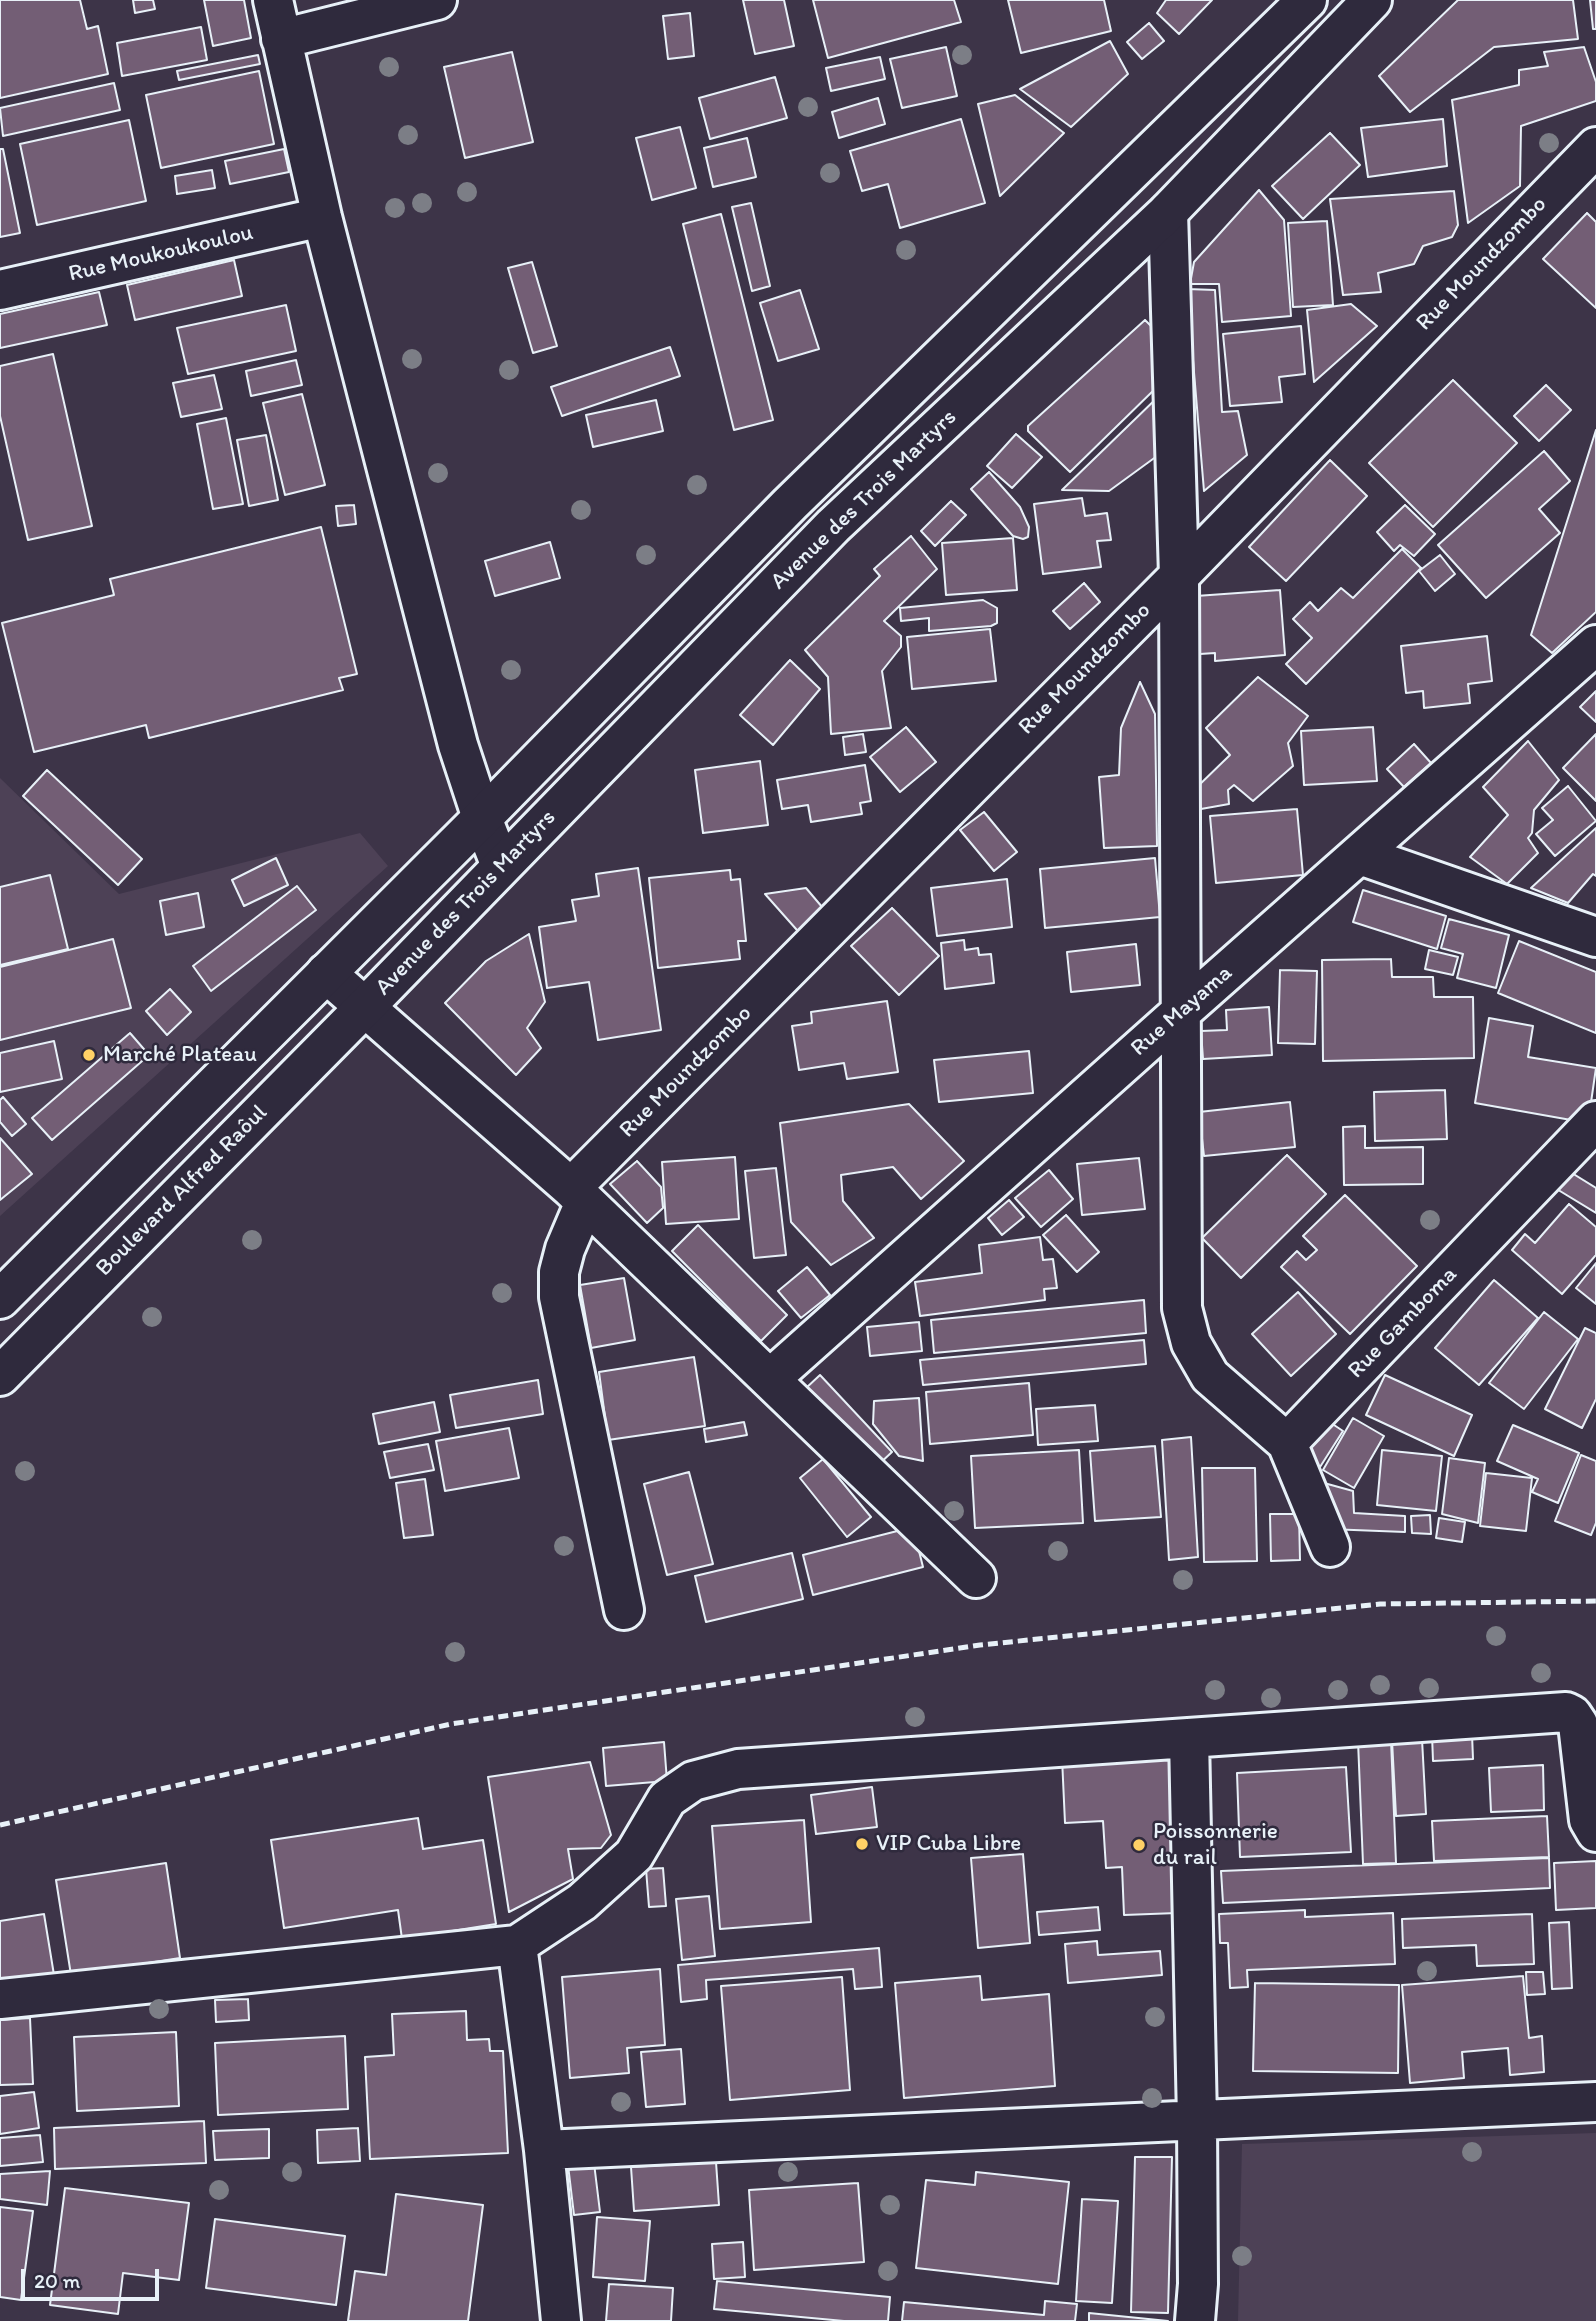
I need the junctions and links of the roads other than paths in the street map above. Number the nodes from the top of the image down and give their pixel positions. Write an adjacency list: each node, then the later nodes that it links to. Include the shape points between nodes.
1 (274, 0): 5 (street)
2 (437, 0): 5 (street)
3 (1307, 0): 12 (street, Avenue des Trois Martyrs, via 790,504)
4 (1372, 0): 7 (street, Avenue des Trois Martyrs)
5 (282, 39): 8 (street)
6 (1596, 147): 10 (street, Rue Moundzombo)
7 (1168, 212): 10 (street); 14 (street, Avenue des Trois Martyrs, via 833,526)
8 (322, 217): 9 (street, Rue Moukoukoulou); 12 (street, via 458,745)
9 (0, 290)
10 (1179, 576): 18 (street); 20 (street, Rue Moundzombo, via 978,776)
11 (1596, 645): 13 (street, Rue Mayama)
12 (482, 818): 14 (street); 16 (street, Avenue des Trois Martyrs)
13 (1360, 855): 15 (street); 18 (street, Rue Mayama)
14 (501, 866): 17 (street, Avenue des Trois Martyrs)
15 (1596, 937)
16 (326, 973): 17 (street); 21 (street)
17 (365, 1007): 20 (street); 22 (street, Boulevard Alfred Raôul)
18 (1181, 1012): 23 (street, Rue Mayama); 24 (street, via 1182,1308 1191,1343 1209,1376)
19 (1596, 1121): 24 (street, Rue Gamboma)
20 (578, 1195): 23 (street); 27 (street, via 559,1272 559,1297)
21 (0, 1299)
22 (0, 1376)
23 (770, 1379): 26 (street)
24 (1287, 1443): 25 (street)
25 (1330, 1546)
26 (976, 1578)
27 (624, 1610)
28 (1189, 1738): 29 (street, via 1566,1712 1578,1724 1588,1820); 30 (street, via 738,1769 693,1780 667,1799 634,1854 582,1902); 33 (street)
29 (1596, 1832)
30 (517, 1945): 31 (street); 34 (street)
31 (0, 1999)
32 (1596, 2102): 33 (street)
33 (1197, 2120): 34 (street); 36 (street)
34 (544, 2150): 35 (street)
35 (561, 2321)
36 (1195, 2321)

